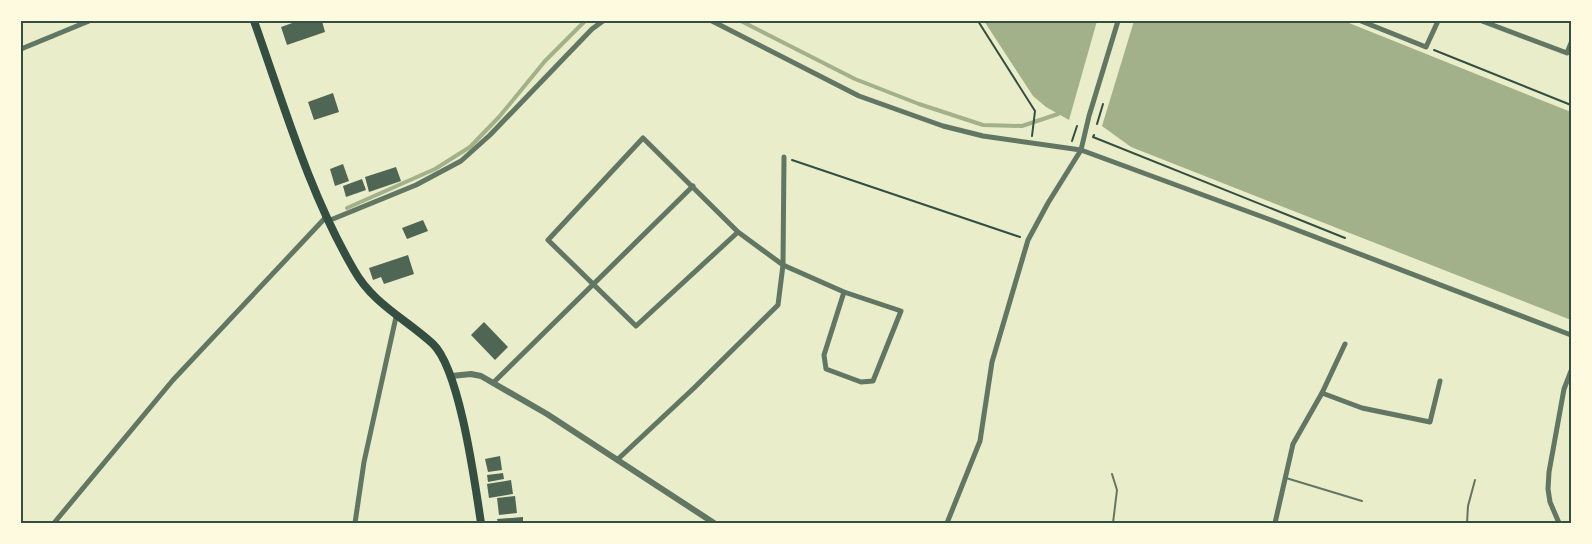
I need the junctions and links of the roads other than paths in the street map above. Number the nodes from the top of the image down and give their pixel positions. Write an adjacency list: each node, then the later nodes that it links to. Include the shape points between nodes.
1 (89, 21): 10 (street)
2 (254, 21): 14 (main road)
3 (603, 21): 14 (street, via 461,161 416,185)
4 (712, 21): 11 (street, via 859,96 943,126)
5 (1118, 21): 11 (street)
6 (1361, 21): 7 (street, via 1426,47)
7 (1438, 21)
8 (1482, 21): 9 (street, via 1567,53)
9 (1571, 43)
10 (21, 49)
11 (1081, 150): 20 (street); 36 (street, via 1028,240 992,362 980,441)
12 (784, 157): 16 (street)
13 (693, 186): 15 (street); 17 (street); 17 (street, via 643,138 548,240)
14 (327, 219): 19 (main road, via 363,284); 32 (street, via 173,380)
15 (738, 232): 16 (street); 17 (street, via 636,326)
16 (783, 266): 18 (street); 27 (street, via 778,304)
17 (594, 283): 25 (street)
18 (844, 292): 18 (street, via 824,355 826,369 861,382 873,381 901,311)
19 (396, 317): 23 (main road, via 434,345); 33 (street, via 364,462)
20 (1571, 335)
21 (1345, 344): 26 (street)
22 (1571, 371): 40 (street, via 1564,389 1549,472 1550,502)
23 (451, 376): 25 (street, via 471,374); 34 (main road, via 469,447)
24 (1440, 381): 26 (street, via 1430,422 1362,408)
25 (493, 383): 27 (street)
26 (1322, 393): 29 (street, via 1293,444)
27 (617, 460): 35 (street)
28 (1112, 474): 37 (lane, via 1117,490)
29 (1286, 478): 31 (lane); 38 (street)
30 (1475, 480): 39 (lane)
31 (1362, 501)
32 (54, 523)
33 (355, 523)
34 (480, 523)
35 (714, 523)
36 (947, 523)
37 (1113, 523)
38 (1275, 523)
39 (1467, 523)
40 (1559, 523)

